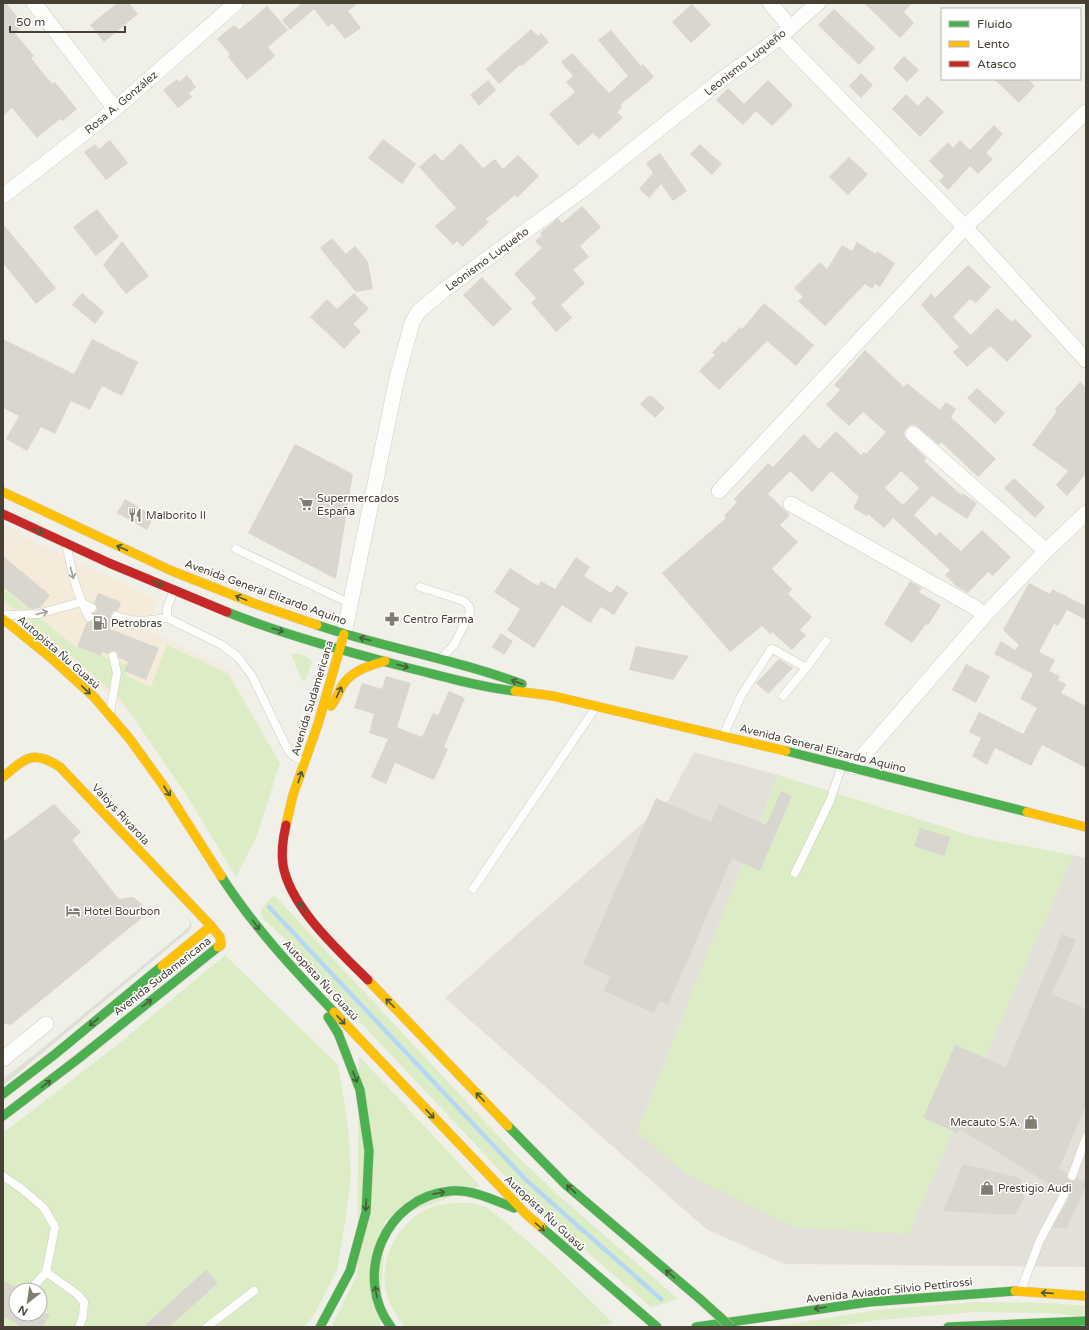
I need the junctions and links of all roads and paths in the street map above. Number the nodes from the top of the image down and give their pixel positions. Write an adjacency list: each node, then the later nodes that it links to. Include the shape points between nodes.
1 (34, 3): 6 (street)
2 (236, 3): 6 (street, Rosa A. González)
3 (770, 3): 5 (street)
4 (818, 3): 5 (street, Leonismo Luqueño)
5 (785, 32): 9 (street); 24 (street, Leonismo Luqueño, via 581,191 444,290 418,312 410,329 397,378)
6 (115, 109): 8 (street, Rosa A. González)
7 (1086, 112): 9 (street)
8 (3, 196)
9 (965, 227): 10 (street); 12 (street)
10 (1086, 360)
11 (912, 434): 20 (street)
12 (719, 491)
13 (3, 492): 17 (main road, Avenida General Elizardo Aquino)
14 (791, 504): 26 (street)
15 (3, 514): 18 (main road, Avenida General Elizardo Aquino, one-way to 18)
16 (1086, 514): 20 (street)
17 (88, 543): 18 (main road, Avenida General Elizardo Aquino); 22 (main road, Avenida General Elizardo Aquino, one-way to 22); 32 (main road, Avenida General Elizardo Aquino, one-way to 17)
18 (67, 544): 23 (lane, one-way to 23)
19 (236, 548): 24 (lane)
20 (1046, 551): 26 (street)
21 (420, 586): 36 (lane, via 464,601 469,606 469,615 454,645)
22 (174, 590): 30 (lane, via 167,608); 34 (main road, Avenida General Elizardo Aquino, one-way to 34, via 250,621)
23 (81, 602): 25 (lane); 27 (lane, one-way to 23, via 38,614); 29 (lane)
24 (351, 604): 32 (street, Leonismo Luqueño)
25 (92, 608)
26 (985, 615): 46 (street)
27 (3, 616)
28 (116, 616): 30 (lane, via 143,621)
29 (89, 617)
30 (167, 618): 45 (lane, via 222,644 238,657 252,676 289,753)
31 (3, 619): 42 (main road, Autopista Ñu Guasú, one-way to 42, via 50,657 94,697)
32 (344, 634): 34 (main road, Avenida Sudamericana); 36 (main road, Avenida General Elizardo Aquino, one-way to 32)
33 (826, 641): 38 (lane)
34 (340, 650): 37 (main road, Avenida General Elizardo Aquino); 43 (main road, Avenida Sudamericana)
35 (113, 656): 42 (lane, via 117,673)
36 (440, 659): 39 (main road, Avenida General Elizardo Aquino, one-way to 36, via 493,673)
37 (385, 661): 39 (main road, Avenida General Elizardo Aquino, one-way to 39, via 488,688); 43 (main road, one-way to 37, via 342,685 352,675 364,666)
38 (806, 668): 40 (lane); 44 (lane, via 770,649 741,696)
39 (553, 696): 41 (main road, Avenida General Elizardo Aquino)
40 (783, 696)
41 (597, 706): 44 (main road, Avenida General Elizardo Aquino); 50 (lane)
42 (110, 716): 52 (main road, Autopista Ñu Guasú, one-way to 52, via 163,785 233,894 266,938)
43 (318, 725): 45 (main road, Avenida Sudamericana)
44 (723, 736): 46 (main road, Avenida General Elizardo Aquino)
45 (305, 762): 77 (main road, Avenida Sudamericana, one-way to 45, bridge, via 566,1185 312,921 294,894 281,854 288,815)
46 (848, 766): 48 (main road, Avenida General Elizardo Aquino); 49 (lane)
47 (3, 777): 51 (main road, Valoys Rivarola, via 27,757 41,757 52,761)
48 (1086, 827)
49 (795, 873)
50 (473, 889)
51 (210, 926): 55 (main road, Avenida Sudamericana, one-way to 55); 57 (main road, Avenida Sudamericana, one-way to 51, via 221,945 222,939)
52 (304, 981): 63 (main road, Autopista Ñu Guasú, one-way to 63); 73 (main road, one-way to 73, via 338,1033 360,1090 369,1151 366,1212 350,1271)
53 (46, 1024): 54 (street)
54 (3, 1059)
55 (18, 1082): 56 (main road, Avenida Sudamericana); 57 (main road)
56 (3, 1094)
57 (30, 1096): 58 (main road, Avenida Sudamericana)
58 (3, 1116)
59 (1086, 1138): 61 (lane)
60 (3, 1176): 64 (lane, via 44,1208 55,1227)
61 (1072, 1176)
62 (1064, 1195): 67 (lane, via 1040,1240)
63 (526, 1214): 74 (main road, one-way to 63, via 382,1315 375,1294 374,1272 379,1245 388,1229 414,1203 429,1195 450,1191 468,1192 489,1197); 75 (main road, Autopista Ñu Guasú, one-way to 75)
64 (46, 1272): 65 (lane); 71 (lane, via 84,1302)
65 (37, 1282)
66 (254, 1291): 72 (lane)
67 (1021, 1291): 68 (main road, Avenida Aviador Silvio Pettirossi, one-way to 67); 76 (main road, Avenida Aviador Silvio Pettirossi, one-way to 76, via 869,1302)
68 (1086, 1296)
69 (1086, 1322): 70 (main road)
70 (1005, 1324): 78 (main road); 79 (main road)
71 (79, 1327)
72 (207, 1327)
73 (320, 1327)
74 (391, 1327)
75 (657, 1327)
76 (696, 1327)
77 (731, 1327)
78 (948, 1327)
79 (1022, 1327)

